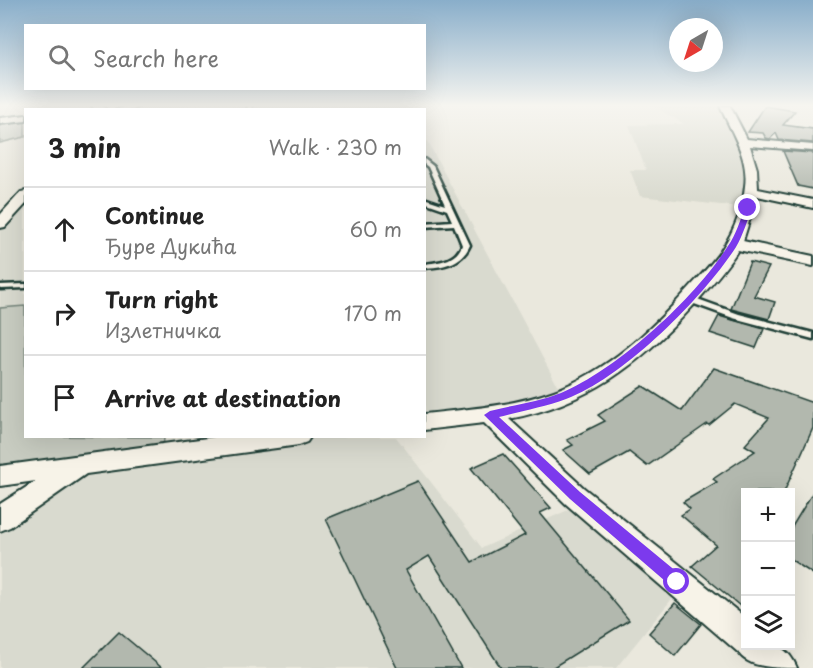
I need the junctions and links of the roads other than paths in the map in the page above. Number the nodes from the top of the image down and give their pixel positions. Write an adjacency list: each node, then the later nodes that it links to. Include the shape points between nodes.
1 (739, 137): 2 (street)
2 (741, 142): 3 (street); 5 (street, via 751,167)
3 (813, 148)
4 (426, 165): 9 (lane)
5 (751, 191): 8 (street); 13 (street)
6 (24, 197): 11 (street)
7 (426, 201): 9 (lane)
8 (813, 204)
9 (450, 209): 10 (lane)
10 (457, 223): 12 (lane); 15 (lane, via 465,250 449,261)
11 (0, 224)
12 (426, 225)
13 (734, 244): 14 (street); 18 (street)
14 (813, 261)
15 (426, 266)
16 (24, 286): 17 (lane)
17 (0, 287)
18 (689, 299): 19 (lane); 20 (street, via 625,360 598,379 563,396)
19 (813, 336)
20 (490, 415): 21 (street); 26 (street, via 575,496)
21 (426, 422)
22 (284, 438): 23 (street)
23 (82, 464): 24 (street); 25 (street)
24 (0, 476)
25 (0, 519)
26 (741, 635)
27 (759, 650): 28 (street)
28 (780, 668)

